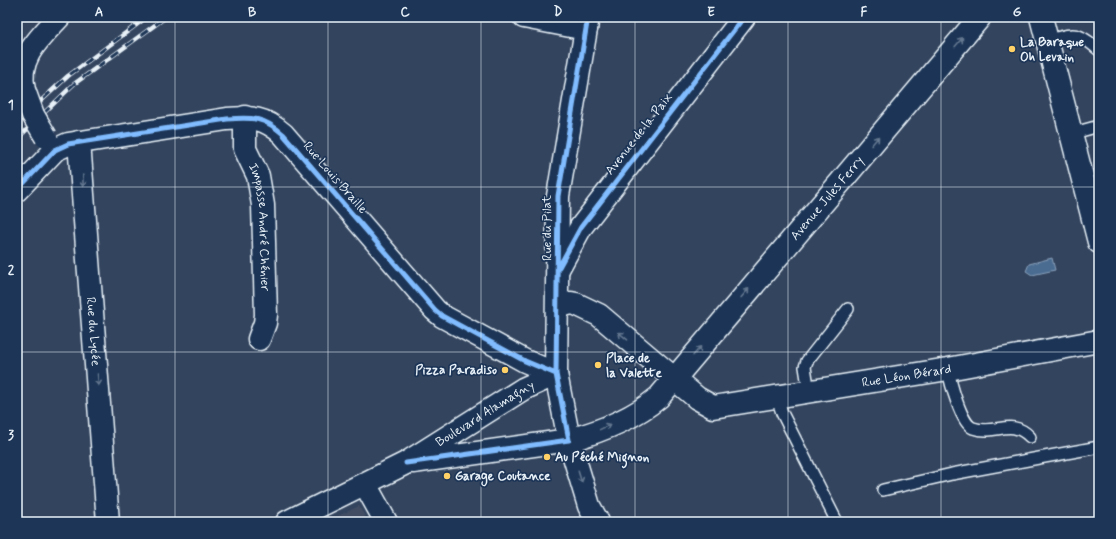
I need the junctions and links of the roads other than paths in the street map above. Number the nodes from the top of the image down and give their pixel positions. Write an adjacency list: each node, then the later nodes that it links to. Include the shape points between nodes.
1 (59, 17): 8 (street)
2 (524, 17): 6 (street)
3 (744, 17): 17 (street, Avenue de la Paix, via 581,227)
4 (980, 17): 24 (street, Avenue Jules Ferry, one-way to 4)
5 (1041, 17): 7 (street)
6 (587, 23): 17 (street, Rue du Pilat, via 558,196)
7 (1047, 41): 9 (lane, via 1076,34); 12 (street)
8 (25, 45): 14 (street, bridge, via 26,57 22,68 24,90 33,115)
9 (1099, 50)
10 (246, 117): 13 (street, Rue Louis Braille); 20 (street, Impasse André Chénier, via 245,149 258,176 265,232 266,314); 23 (street, Rue Louis Braille, via 272,124 283,134 442,316 525,361)
11 (1099, 126): 12 (lane)
12 (1070, 134): 16 (street)
13 (79, 142): 14 (street, Rue Louis Braille); 33 (street, Rue du Lycée, one-way to 33)
14 (50, 144): 15 (street)
15 (17, 190)
16 (1099, 242)
17 (558, 268): 18 (street, Rue du Pilat)
18 (558, 306): 23 (street, Rue du Pilat); 24 (street, one-way to 18, via 599,315 576,304)
19 (848, 309): 25 (lane, via 807,361 805,367)
20 (259, 339)
21 (1099, 341): 22 (street, Rue Léon Bérard)
22 (948, 369): 25 (street, Rue Léon Bérard); 27 (lane, via 952,388 967,423 972,428 1013,427 1024,430)
23 (556, 374): 28 (street, Rue du Pilat); 30 (street, Boulevard Alamagny, via 523,389)
24 (674, 379): 26 (street, Rue Léon Bérard, via 697,398 713,407); 28 (street, Avenue Jules Ferry, one-way to 24, via 592,434 634,413 659,397)
25 (809, 392): 26 (street, Rue Léon Bérard)
26 (777, 397): 37 (lane, via 782,413)
27 (1030, 437)
28 (568, 440): 30 (street, Avenue Jules Ferry); 36 (street, Rue du Pilat, one-way to 36, via 589,506)
29 (1099, 447): 32 (lane, via 952,474)
30 (406, 463): 31 (street, Boulevard Alamagny)
31 (365, 484): 34 (street, Boulevard Alamagny); 35 (street)
32 (883, 490)
33 (108, 522)
34 (287, 522)
35 (386, 522)
36 (598, 522)
37 (837, 522)

